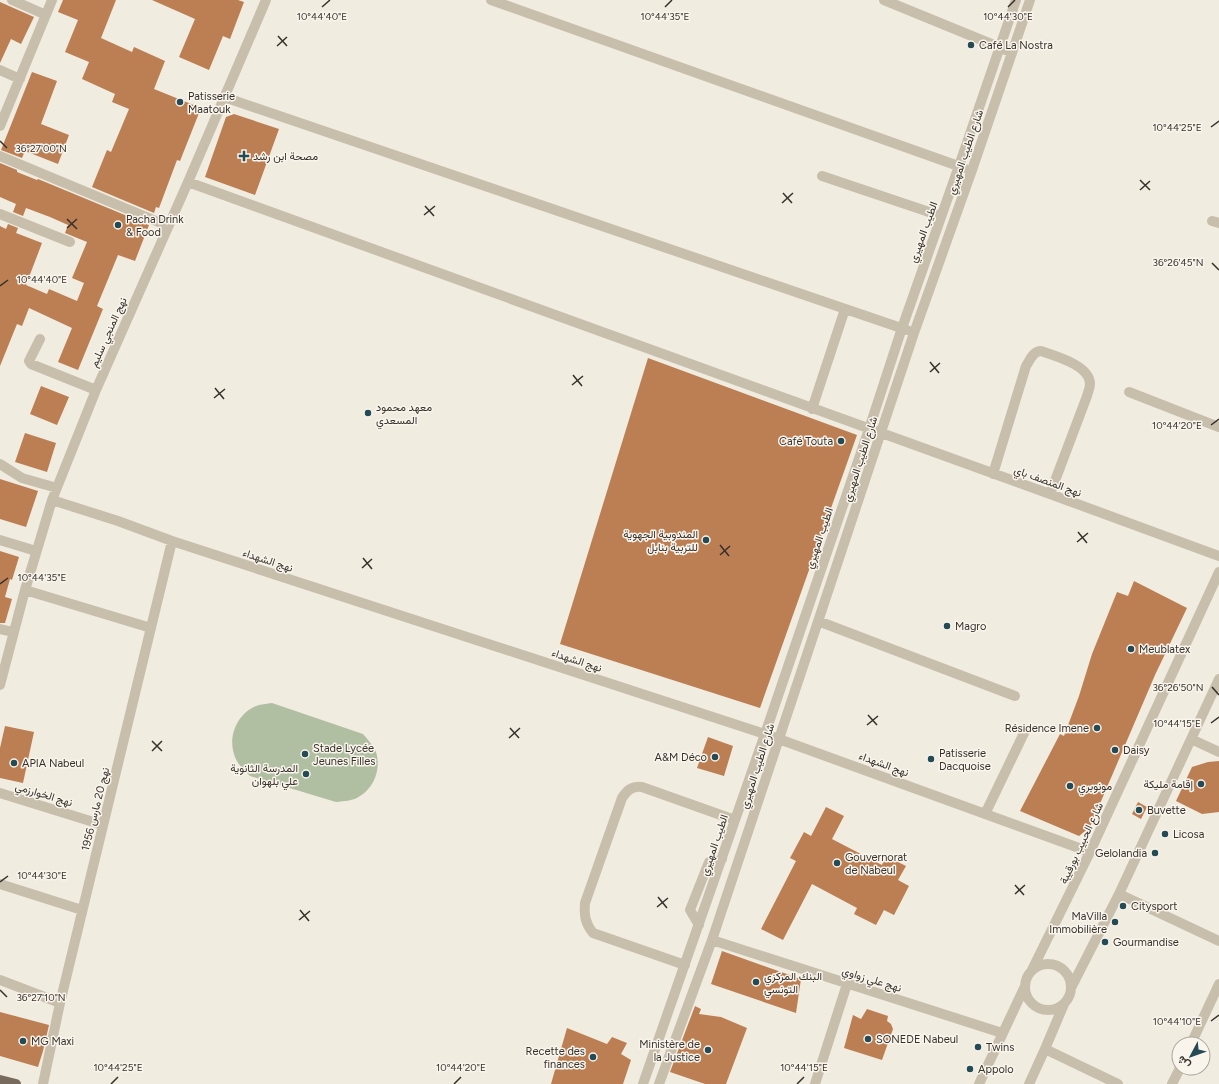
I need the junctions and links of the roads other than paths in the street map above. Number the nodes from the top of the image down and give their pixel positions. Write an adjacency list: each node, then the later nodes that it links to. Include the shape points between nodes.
1 (12, 0): 8 (street)
2 (52, 0): 8 (street)
3 (266, 0): 13 (street, نهج المنجي سليم)
4 (491, 0): 16 (street)
5 (884, 0): 9 (street)
6 (1016, 0): 9 (street, الطيب المهيري)
7 (1030, 0): 10 (street, شارع الطيب المهيري)
8 (46, 15): 12 (street)
9 (1000, 47): 10 (street); 16 (street, الطيب المهيري)
10 (1012, 52): 17 (street, شارع الطيب المهيري)
11 (0, 70): 12 (street)
12 (20, 79): 14 (street)
13 (224, 97): 19 (street, نهج المنجي سليم); 24 (street)
14 (0, 126)
15 (0, 156): 22 (street)
16 (959, 166): 17 (street); 21 (street, الطيب المهيري)
17 (972, 170): 26 (street, شارع الطيب المهيري)
18 (822, 176): 21 (street)
19 (188, 182): 22 (street, نهج المنجي سليم); 30 (street, نهج المنصف باي)
20 (0, 214): 23 (street)
21 (941, 216): 25 (street, الطيب المهيري)
22 (168, 226): 28 (street, نهج المنجي سليم)
23 (70, 242)
24 (845, 309): 25 (street); 30 (street)
25 (902, 328): 26 (street); 32 (street, الطيب المهيري)
26 (914, 333): 33 (street, شارع الطيب المهيري)
27 (40, 340): 28 (street, via 29,361 31,364)
28 (96, 390): 36 (street, نهج المنجي سليم)
29 (1129, 392): 31 (street)
30 (812, 409): 32 (street, نهج المنصف باي)
31 (1219, 427)
32 (869, 429): 33 (street, نهج المنصف باي); 53 (street, الطيب المهيري)
33 (881, 433): 35 (street, نهج المنصف باي); 45 (street, شارع الطيب المهيري)
34 (0, 464): 36 (street, via 22,478)
35 (993, 474): 37 (street, نهج المنصف باي); 37 (street, via 1031,356 1041,351 1060,357 1084,371 1090,384)
36 (57, 488): 38 (street, نهج المنجي سليم)
37 (1050, 494): 42 (street, نهج المنصف باي)
38 (52, 500): 40 (street, نهج الشهداء); 41 (street, نهج المنجي سليم)
39 (0, 540): 41 (street)
40 (172, 541): 46 (street, نهج 20 مارس 1956); 53 (street, نهج الشهداء)
41 (36, 551): 44 (street, نهج المنجي سليم)
42 (1219, 556)
43 (1219, 572): 61 (street, شارع الحبيب بورقيبة)
44 (25, 590): 46 (street); 48 (street, نهج المنجي سليم)
45 (818, 621): 51 (street); 54 (street, شارع الطيب المهيري)
46 (151, 628): 60 (street, نهج 20 مارس 1956)
47 (0, 629): 48 (street)
48 (13, 632): 50 (street, نهج المنجي سليم)
49 (1219, 679): 55 (street)
50 (0, 684)
51 (1015, 696)
52 (1025, 731): 58 (street)
53 (765, 734): 54 (street, نهج الشهداء); 59 (street, الطيب المهيري)
54 (779, 739): 58 (street, نهج الشهداء); 65 (street, شارع الطيب المهيري)
55 (1191, 739): 56 (street); 63 (street)
56 (1219, 752)
57 (0, 793): 60 (street, نهج الخوارزمي)
58 (985, 814): 61 (street, نهج الشهداء)
59 (735, 820): 67 (street, الطيب المهيري); 67 (street, via 642,787 631,788 622,798 585,903 584,916 592,933)
60 (103, 825): 64 (street, نهج 20 مارس 1956)
61 (1090, 852): 68 (street, شارع الحبيب بورقيبة)
62 (0, 884): 64 (street)
63 (1119, 894): 66 (street); 72 (street)
64 (82, 910): 74 (street, نهج 20 مارس 1956)
65 (712, 940): 70 (street, نهج علي زواوي); 83 (street, شارع الطيب المهيري)
66 (1219, 941)
67 (685, 965): 82 (street, الطيب المهيري)
68 (1032, 970): 71 (street); 72 (street, via 1040,965 1058,966 1070,979)
69 (0, 980): 74 (street)
70 (847, 984): 76 (street, نهج علي زواوي); 84 (street)
71 (1025, 986): 75 (street, via 1026,995 1038,1008 1047,1010); 76 (street)
72 (1071, 988): 75 (street)
73 (1218, 991): 77 (street)
74 (60, 1003): 81 (street, نهج 20 مارس 1956)
75 (1064, 1004): 78 (street)
76 (1002, 1033): 85 (street)
77 (1195, 1036)
78 (1045, 1049): 86 (street); 87 (street)
79 (0, 1080): 80 (main road)
80 (16, 1084)
81 (43, 1084)
82 (643, 1084)
83 (659, 1084)
84 (815, 1084)
85 (979, 1084)
86 (1028, 1084)
87 (1118, 1084)

